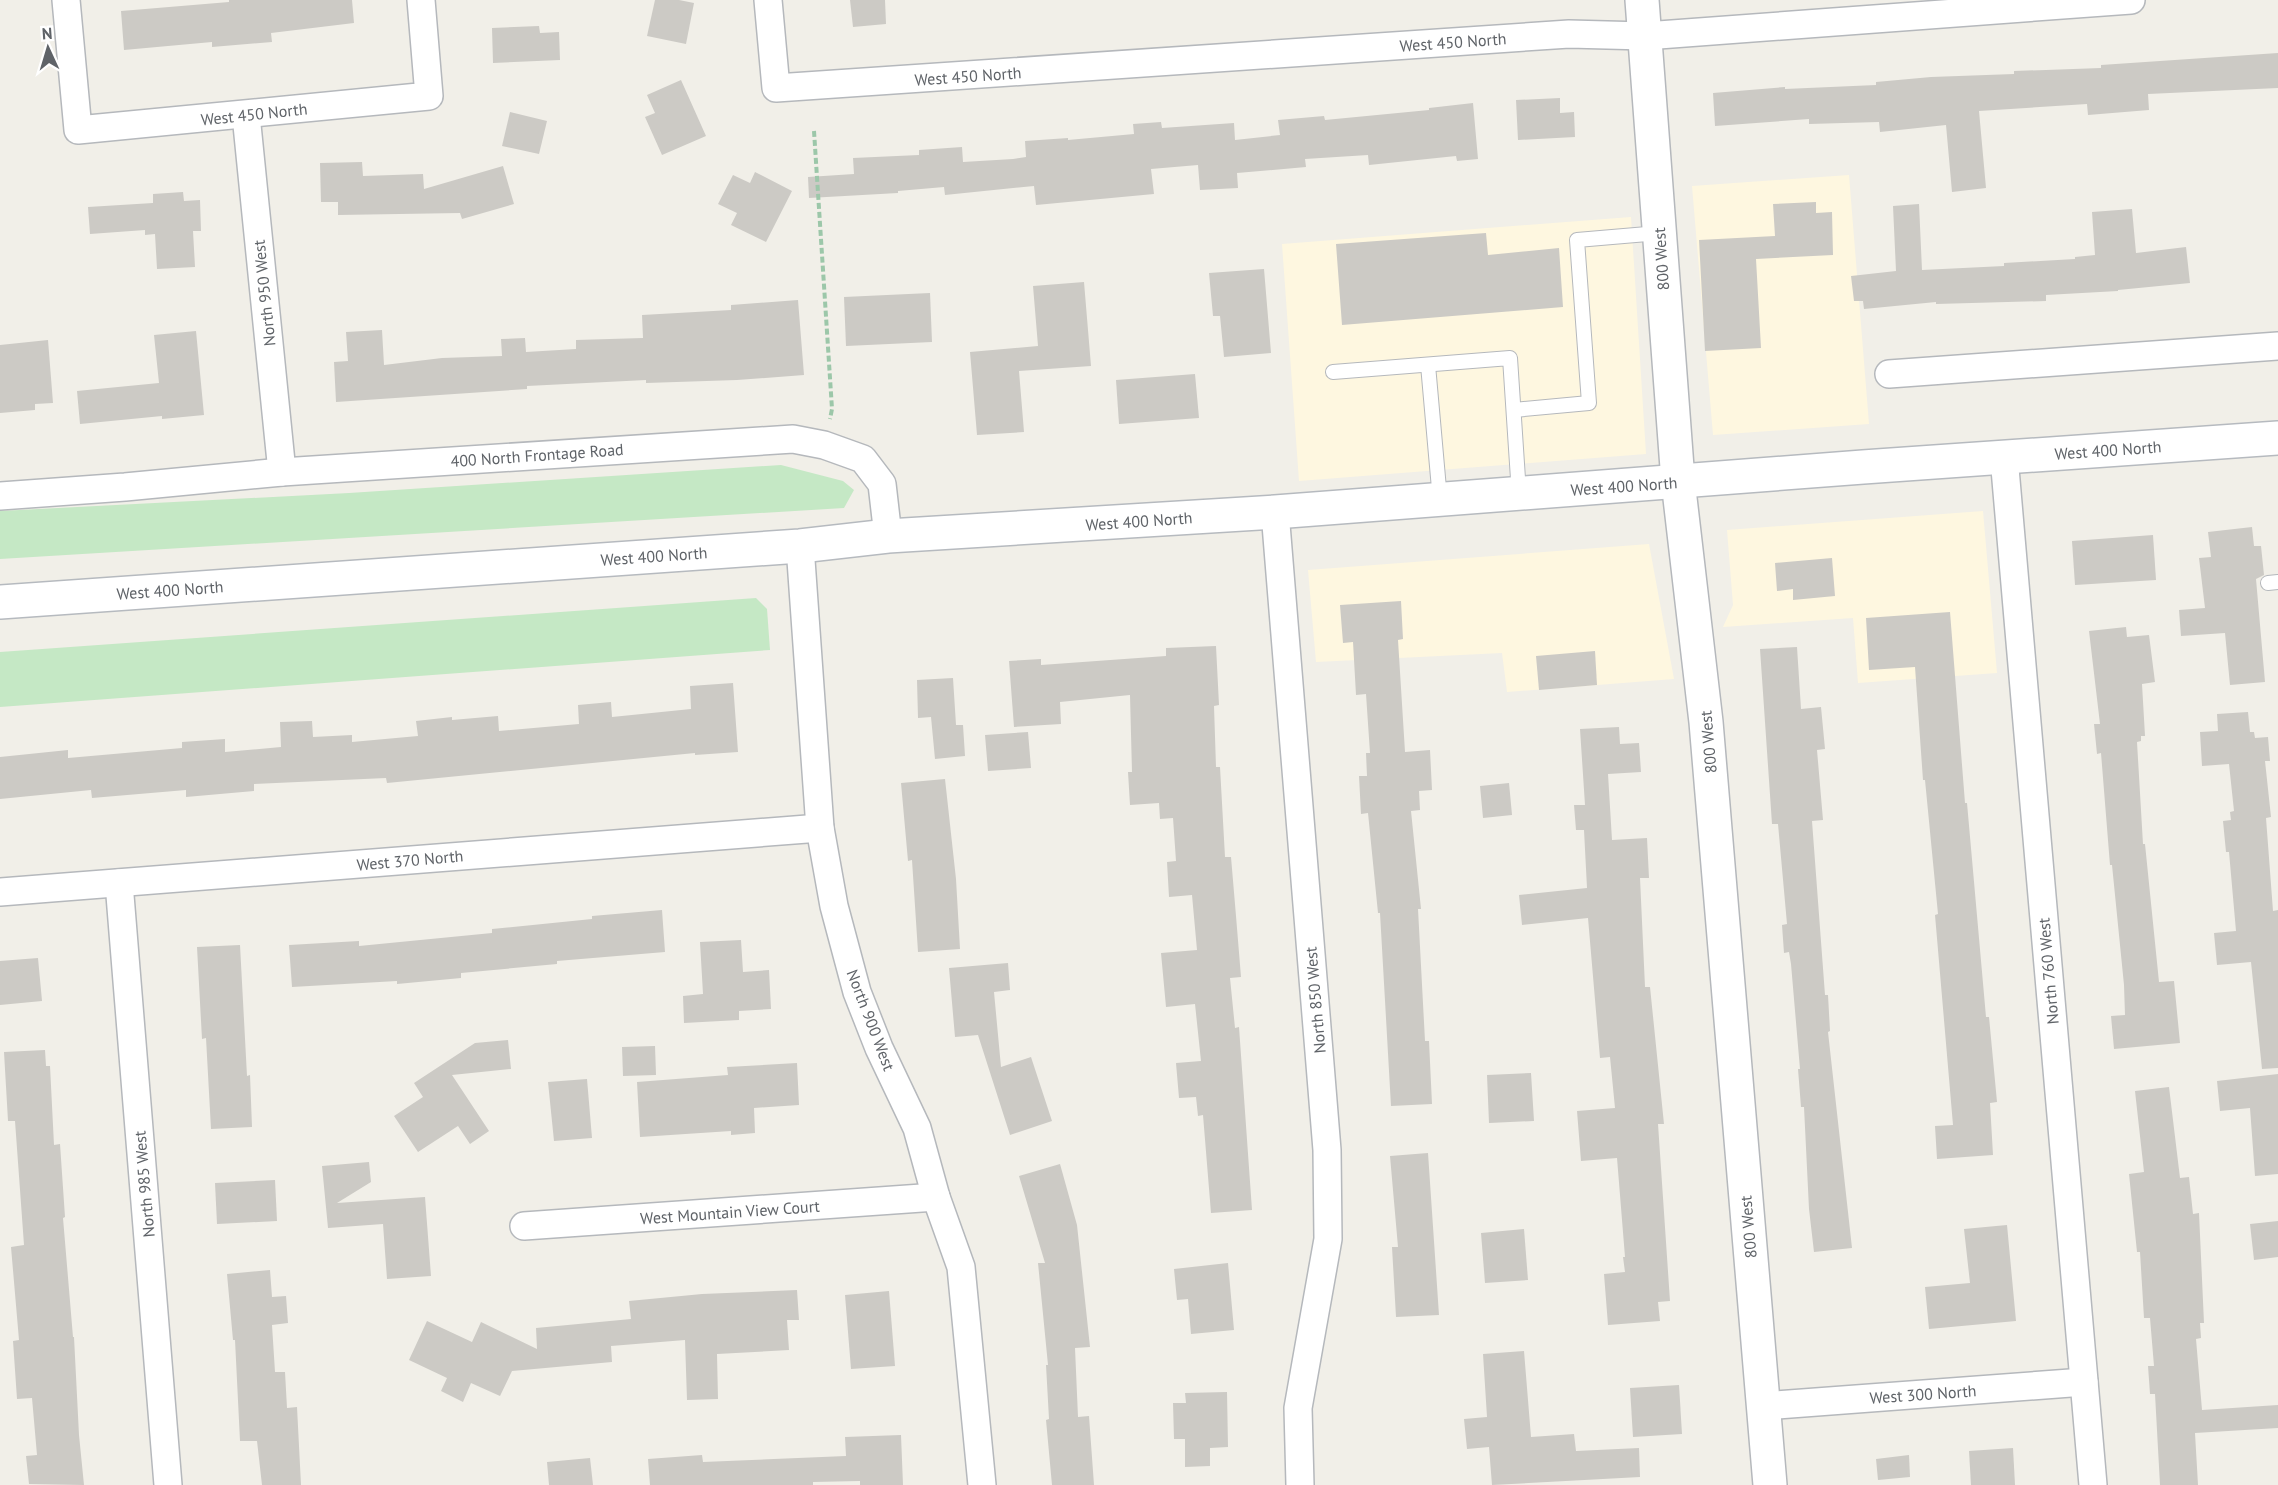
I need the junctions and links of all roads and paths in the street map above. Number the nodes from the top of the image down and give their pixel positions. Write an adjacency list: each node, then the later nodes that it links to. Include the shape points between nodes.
1 (66, 0): 7 (street, West 450 North, via 78,130)
2 (421, 0): 7 (street, West 450 North, via 429,96)
3 (768, 0): 6 (street, West 450 North, via 776,88 1569,34)
4 (1642, 0): 6 (main road, 800 West)
5 (2131, 0): 6 (street, West 450 North)
6 (1645, 36): 9 (main road, 800 West)
7 (246, 115): 18 (street, North 950 West)
8 (814, 131): 15 (path, via 832,409)
9 (1659, 233): 14 (lane, via 1577,240 1588,403); 19 (main road, 800 West)
10 (2278, 346): 13 (street)
11 (1428, 364): 12 (lane); 14 (lane, via 1510,358); 22 (lane)
12 (1333, 372)
13 (1889, 374)
14 (1514, 410): 20 (lane)
15 (828, 428)
16 (2278, 438): 17 (main road, West 400 North)
17 (2004, 457): 19 (main road, West 400 North); 32 (street, North 760 West)
18 (282, 472): 21 (street, 400 North Frontage Road); 24 (street, 400 North Frontage Road, via 794,439 863,459 882,484)
19 (1678, 482): 20 (main road, West 400 North); 33 (main road, 800 West, via 1706,722)
20 (1519, 494): 22 (main road, West 400 North)
21 (0, 496)
22 (1440, 500): 23 (main road, West 400 North)
23 (1275, 512): 24 (main road, West 400 North); 36 (street, North 850 West, via 1327,1150 1328,1239 1298,1408)
24 (888, 536): 25 (main road, West 400 North)
25 (800, 546): 26 (main road, West 400 North); 27 (street, North 900 West)
26 (0, 602)
27 (820, 828): 28 (street, West 370 North); 30 (street, North 900 West, via 834,906 857,992 917,1128)
28 (119, 883): 29 (street, West 370 North); 34 (street, North 985 West)
29 (0, 892)
30 (936, 1197): 31 (street, West Mountain View Court); 35 (street, North 900 West, via 961,1267)
31 (524, 1226)
32 (2084, 1382): 33 (street, West 300 North); 38 (street, North 760 West)
33 (1763, 1406): 37 (main road, 800 West)
34 (168, 1485)
35 (982, 1485)
36 (1300, 1485)
37 (1770, 1485)
38 (2093, 1485)

